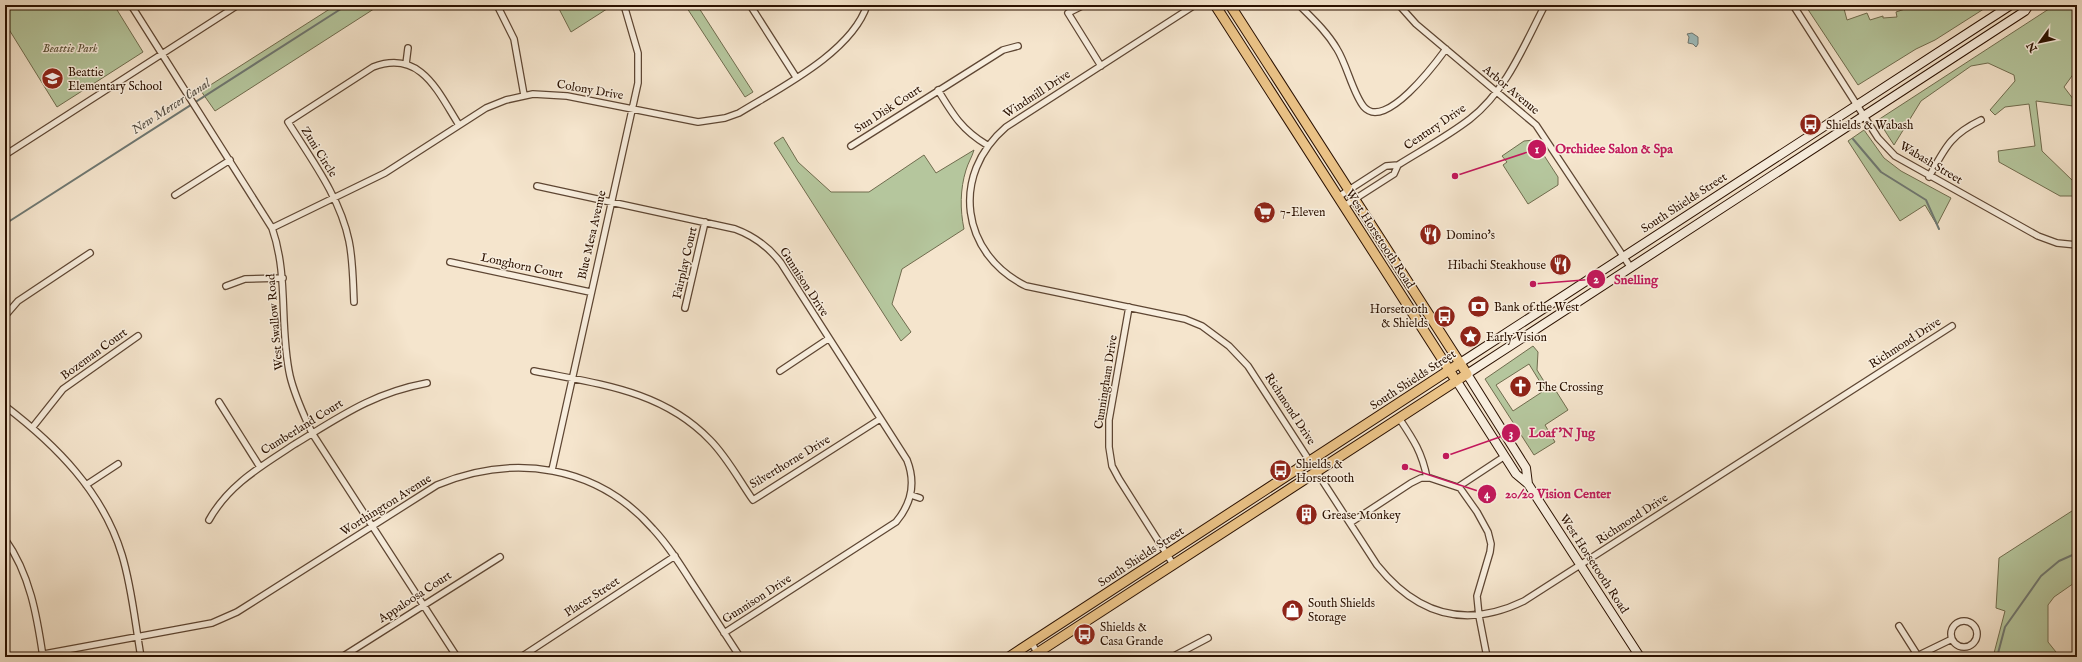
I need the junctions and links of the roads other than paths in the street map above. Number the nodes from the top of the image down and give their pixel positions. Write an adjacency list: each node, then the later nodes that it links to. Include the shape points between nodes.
1 (131, 5): 20 (street, West Swallow Road)
2 (238, 5): 20 (street)
3 (497, 5): 26 (street, via 514,39)
4 (624, 5): 28 (street, Blue Mesa Avenue, via 638,53 638,83)
5 (750, 5): 23 (street)
6 (867, 5): 23 (street, Colony Drive, via 859,23 843,43)
7 (1084, 5): 22 (street, via 1068,13)
8 (1195, 5): 22 (street, Windmill Drive)
9 (1215, 5): 41 (main road, West Horsetooth Road)
10 (1230, 5): 39 (main road, West Horsetooth Road)
11 (1300, 5): 19 (street, via 1329,36 1343,58 1363,106 1372,112 1379,112 1403,98)
12 (1399, 5): 19 (street, Arbor Avenue)
13 (1545, 5): 25 (street, Century Drive, via 1513,68)
14 (1793, 5): 27 (street, Wabash Street)
15 (2011, 5): 27 (main road, South Shields Street)
16 (2029, 5): 29 (main road, South Shields Street, via 2025,11)
17 (1018, 46): 24 (street, Sun Disk Court, via 1003,50)
18 (408, 48): 21 (street)
19 (1446, 50): 25 (street, Arbor Avenue)
20 (162, 54): 34 (street); 35 (street, West Swallow Road)
21 (406, 64): 31 (street, Zuni Circle, via 432,82); 42 (street, Zuni Circle, via 389,63 373,67 288,122 322,175)
22 (1101, 66): 32 (street, Windmill Drive, via 1006,127)
23 (796, 77): 28 (street, Colony Drive, via 739,113 711,121 683,120)
24 (938, 90): 32 (street, Sun Disk Court, via 954,118 963,128); 33 (street, Sun Disk Court)
25 (1496, 91): 36 (street, Century Drive, via 1470,118); 50 (street, Arbor Avenue, via 1536,125)
26 (524, 95): 28 (street, Colony Drive, via 567,96); 31 (street, Colony Drive, via 499,102)
27 (1856, 104): 29 (street, Wabash Street); 50 (main road, South Shields Street)
28 (632, 109): 44 (street, Blue Mesa Avenue)
29 (1864, 115): 37 (street, Wabash Street, via 1891,153); 52 (main road, South Shields Street)
30 (1981, 120): 37 (street, via 1963,129 1952,139)
31 (459, 125): 42 (street, Colony Drive, via 384,173)
32 (988, 145): 57 (street, Richmond Drive, via 972,177 969,205 978,239 997,266 1016,282 1032,289)
33 (851, 146)
34 (5, 155)
35 (230, 160): 40 (street); 47 (street, West Swallow Road)
36 (1398, 165): 39 (street, Century Drive, via 1386,166); 43 (street, Century Drive, via 1394,174)
37 (1929, 177): 48 (street, Wabash Street, via 2038,236 2057,243)
38 (537, 186): 44 (street, Gunnison Drive)
39 (1349, 190): 41 (street, Century Drive); 43 (main road, West Horsetooth Road)
40 (174, 195)
41 (1338, 197): 45 (main road, West Horsetooth Road)
42 (333, 198): 47 (street, Colony Drive); 56 (street, Zuni Circle, via 349,240)
43 (1355, 199): 45 (street, Century Drive); 63 (main road, West Horsetooth Road)
44 (611, 201): 46 (street, Gunnison Drive); 55 (street, Blue Mesa Avenue)
45 (1344, 206): 66 (main road, West Horsetooth Road)
46 (705, 222): 58 (street, Fairplay Court); 62 (street, Gunnison Drive, via 746,233 765,246 781,263)
47 (272, 228): 53 (street, West Swallow Road, via 279,249)
48 (2077, 245)
49 (90, 253): 59 (street, via 18,301)
50 (1623, 258): 52 (street, Arbor Avenue); 63 (main road, South Shields Street)
51 (450, 262): 55 (street, Longhorn Court)
52 (1630, 268): 67 (main road, South Shields Street)
53 (283, 278): 54 (street, via 245,279); 76 (street, West Swallow Road, via 285,336 290,375)
54 (226, 286)
55 (590, 292): 68 (street, Blue Mesa Avenue)
56 (354, 302)
57 (1129, 307): 78 (street, Richmond Drive, via 1186,319 1202,326 1229,346 1248,366); 93 (street, Cunningham Drive, via 1109,420 1109,447 1112,466 1119,480)
58 (686, 308)
59 (5, 316)
60 (1952, 326): 97 (street, Richmond Drive)
61 (138, 336): 75 (street, Bozeman Court, via 63,389)
62 (828, 339): 65 (street); 74 (street, Gunnison Drive)
63 (1460, 363): 66 (main road, South Shields Street); 67 (main road, West Horsetooth Road)
64 (534, 371): 68 (street, Silverthorne Drive)
65 (780, 371)
66 (1450, 371): 69 (main road, West Horsetooth Road); 78 (main road, South Shields Street)
67 (1467, 374): 69 (main road, South Shields Street); 84 (main road, West Horsetooth Road, via 1526,468)
68 (572, 379): 74 (street, Silverthorne Drive, via 641,394 678,414 711,440 753,500); 81 (street, Blue Mesa Avenue)
69 (1456, 380): 73 (main road, South Shields Street); 77 (main road, West Horsetooth Road)
70 (427, 382): 76 (street, Cumberland Court, via 395,390 361,403)
71 (219, 402): 80 (street)
72 (5, 406): 75 (street)
73 (1399, 418): 82 (main road, South Shields Street); 83 (street, via 1417,445)
74 (880, 419): 87 (street, Gunnison Drive, via 907,460 912,479)
75 (32, 428): 85 (street, via 61,454)
76 (312, 434): 80 (street, Cumberland Court); 91 (street, West Swallow Road)
77 (1505, 456): 84 (main road, West Horsetooth Road, via 1516,474); 86 (street)
78 (1310, 461): 82 (street, Richmond Drive); 93 (main road, South Shields Street)
79 (118, 464): 85 (street)
80 (260, 467): 89 (street, Cumberland Court, via 229,491)
81 (552, 470): 91 (street, Worthington Avenue, via 508,467 481,470 455,478 423,492); 95 (street, Worthington Avenue, via 598,486 628,504 653,528)
82 (1316, 471): 90 (street, Richmond Drive); 96 (main road, South Shields Street)
83 (1427, 478): 86 (street); 90 (street, via 1411,483)
84 (1528, 484): 97 (main road, West Horsetooth Road)
85 (86, 486): 102 (street, via 107,518 122,555)
86 (1458, 487): 99 (street, via 1477,512 1488,532 1491,544 1477,596)
87 (911, 495): 88 (street); 101 (street, Gunnison Drive, via 903,513 890,526)
88 (920, 498)
89 (209, 520)
90 (1350, 523): 99 (street, Richmond Drive, via 1377,565 1405,593 1446,612)
91 (372, 526): 98 (street, West Swallow Road); 102 (street, Worthington Avenue, via 224,618 198,627)
92 (5, 539): 106 (street, via 31,594)
93 (1167, 554): 96 (street, Cunningham Drive); 105 (main road, South Shields Street)
94 (500, 556): 98 (street, Appaloosa Court)
95 (674, 556): 101 (street, Worthington Avenue); 113 (street, Placer Street)
96 (1173, 564): 107 (main road, South Shields Street)
97 (1581, 566): 99 (street, Richmond Drive, via 1524,601); 118 (main road, West Horsetooth Road)
98 (423, 605): 111 (street, Appaloosa Court); 112 (street, West Swallow Road)
99 (1478, 616): 117 (street)
100 (1899, 626): 108 (street)
101 (724, 633): 114 (street, Worthington Avenue)
102 (138, 638): 106 (street, Worthington Avenue); 110 (street)
103 (1208, 638): 116 (street)
104 (1952, 639): 104 (street, via 1962,646 1970,645 1975,639 1975,628 1968,622 1959,622 1951,631); 108 (street)
105 (1031, 642): 107 (street); 115 (main road, South Shields Street)
106 (43, 656): 109 (street, Worthington Avenue)
107 (1036, 656)
108 (1916, 656)
109 (28, 657)
110 (141, 657)
111 (342, 657)
112 (457, 657)
113 (521, 657)
114 (740, 657)
115 (1008, 657)
116 (1172, 657)
117 (1487, 657)
118 (1640, 657)

